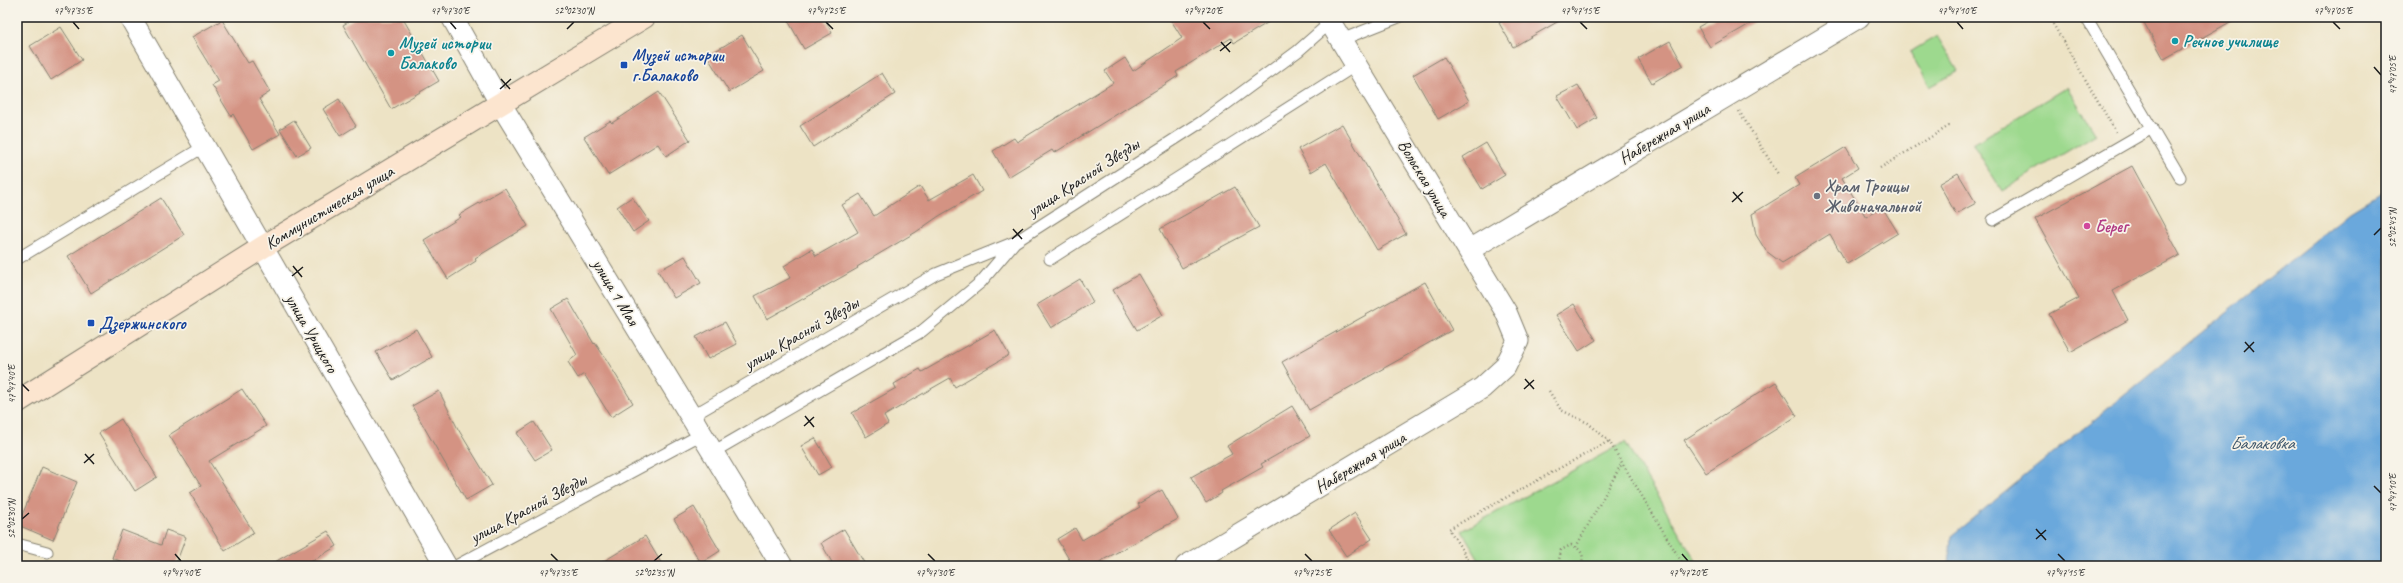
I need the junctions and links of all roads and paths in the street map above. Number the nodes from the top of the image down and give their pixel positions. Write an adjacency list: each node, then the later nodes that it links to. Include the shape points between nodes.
1 (130, 17): 17 (street, улица Урицкого)
2 (452, 17): 12 (street, улица 1 Мая)
3 (644, 17): 12 (main road, Коммунистическая улица)
4 (1399, 17): 10 (lane, улица Красной Звезды)
5 (1859, 17): 24 (street, Набережная улица)
6 (2049, 17): 16 (path)
7 (2086, 17): 15 (lane)
8 (2382, 17): 9 (path)
9 (2386, 22)
10 (1333, 26): 11 (street, Вольская улица); 22 (lane, улица Красной Звезды, via 1203,121)
11 (1356, 65): 24 (street, Вольская улица); 26 (lane)
12 (500, 103): 23 (main road, Коммунистическая улица); 30 (street, улица 1 Мая)
13 (1736, 106): 19 (path)
14 (1949, 126): 18 (path)
15 (2152, 128): 16 (lane); 20 (lane)
16 (2123, 144): 21 (lane)
17 (205, 146): 23 (street, улица Урицкого); 25 (lane)
18 (1880, 168)
19 (1778, 174)
20 (2180, 177)
21 (1993, 220)
22 (1015, 242): 30 (lane, улица Красной Звезды, via 936,274); 32 (lane, via 981,282 922,331)
23 (263, 247): 29 (main road, Коммунистическая улица); 37 (street, улица Урицкого)
24 (1469, 250): 27 (street, Вольская улица, via 1506,312)
25 (17, 259)
26 (1050, 259)
27 (1518, 341): 40 (street, Набережная улица, via 1505,367 1482,388)
28 (1549, 391): 31 (path, via 1562,410 1588,423)
29 (17, 402)
30 (697, 425): 32 (street, улица 1 Мая); 38 (lane, улица Красной Звезды)
31 (1609, 441): 33 (path); 41 (path, via 1449,529)
32 (713, 452): 39 (street, улица 1 Мая)
33 (1622, 463): 35 (path); 44 (path)
34 (17, 544): 36 (lane)
35 (1576, 547): 42 (path, via 1561,550 1558,560); 43 (path, via 1583,555)
36 (47, 552)
37 (446, 566)
38 (456, 566)
39 (782, 566)
40 (1186, 566)
41 (1472, 566)
42 (1562, 566)
43 (1580, 566)
44 (1684, 566)

